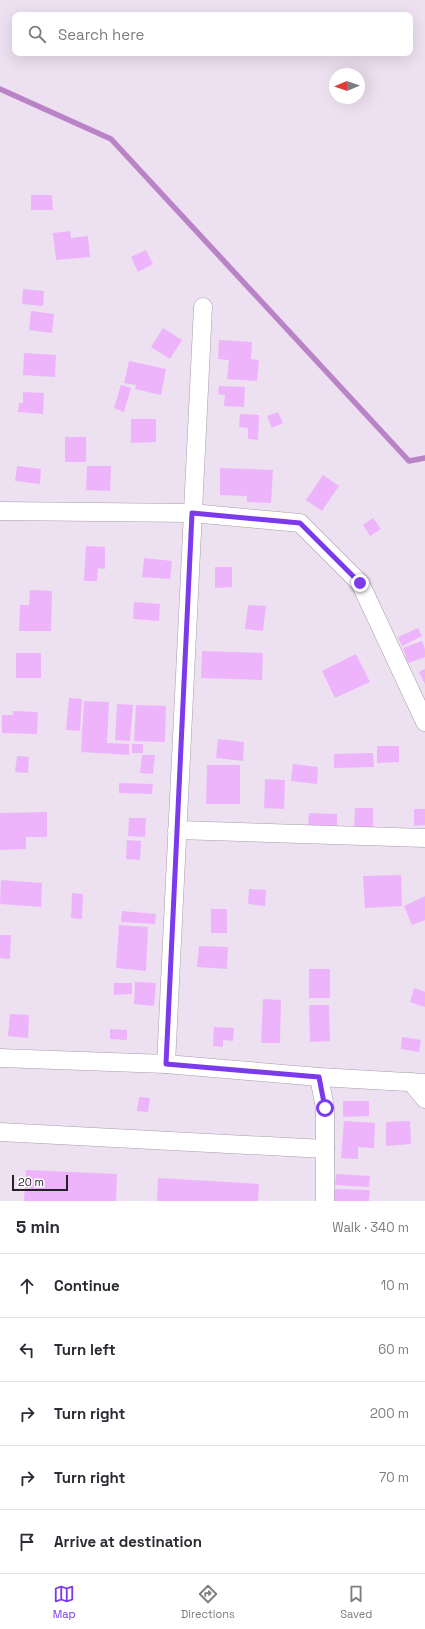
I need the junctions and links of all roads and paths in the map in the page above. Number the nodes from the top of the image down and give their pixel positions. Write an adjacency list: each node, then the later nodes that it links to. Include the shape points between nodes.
1 (203, 307): 3 (street)
2 (0, 511): 3 (street)
3 (192, 513): 4 (street, via 300,523 360,583); 5 (street)
4 (425, 722)
5 (177, 830): 6 (street); 8 (street)
6 (425, 838)
7 (0, 1058): 8 (street)
8 (166, 1064): 9 (street)
9 (319, 1077): 10 (street); 13 (street, via 325,1108)
10 (418, 1082): 11 (street)
11 (425, 1099)
12 (0, 1132): 13 (street)
13 (325, 1149): 14 (street)
14 (325, 1201)

